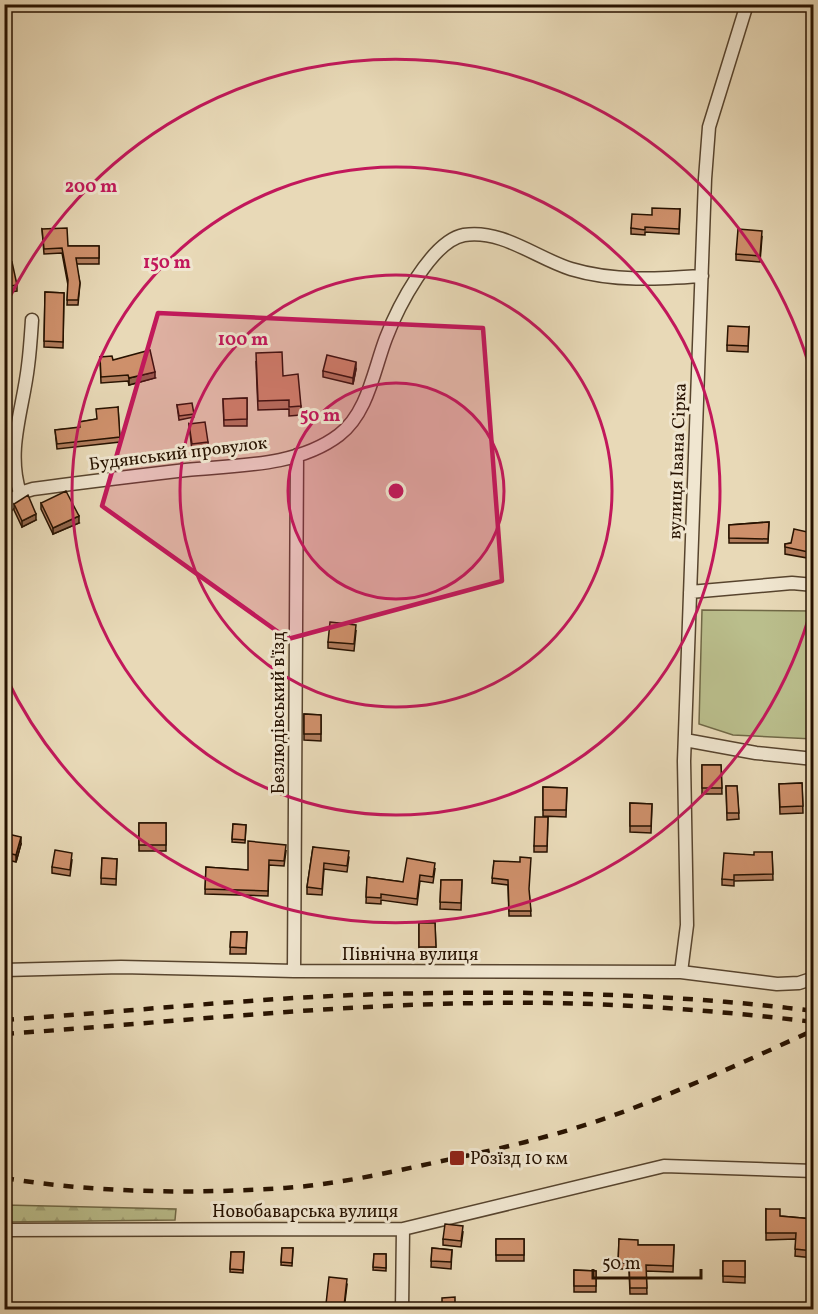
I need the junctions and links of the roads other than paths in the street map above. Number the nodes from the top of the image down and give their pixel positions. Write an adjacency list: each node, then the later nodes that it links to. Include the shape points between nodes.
1 (747, 4): 2 (street, вулиця Івана Сірка, via 709,127)
2 (702, 276): 4 (street, Будянський провулок, via 648,280 604,276 570,269 496,238 463,235 438,251 422,270 387,336 355,417 341,434); 8 (street, вулиця Івана Сірка)
3 (32, 320): 5 (street, via 13,464)
4 (297, 455): 5 (street, Будянський провулок); 12 (street, Безлюдівський в'їзд)
5 (20, 493): 6 (street)
6 (4, 509)
7 (813, 585): 8 (street, via 792,583)
8 (690, 592): 9 (street, вулиця Івана Сірка)
9 (685, 740): 10 (street); 13 (street, вулиця Івана Сірка, via 687,925)
10 (813, 759)
11 (4, 970): 12 (street, Північна вулиця, via 121,967)
12 (294, 971): 13 (street, Північна вулиця)
13 (681, 972): 14 (street, Північна вулиця, via 777,984)
14 (813, 978)
15 (813, 1171): 16 (street, Новобаварська вулиця, via 664,1166)
16 (403, 1229): 17 (street, Новобаварська вулиця); 18 (street)
17 (4, 1230)
18 (402, 1310)

